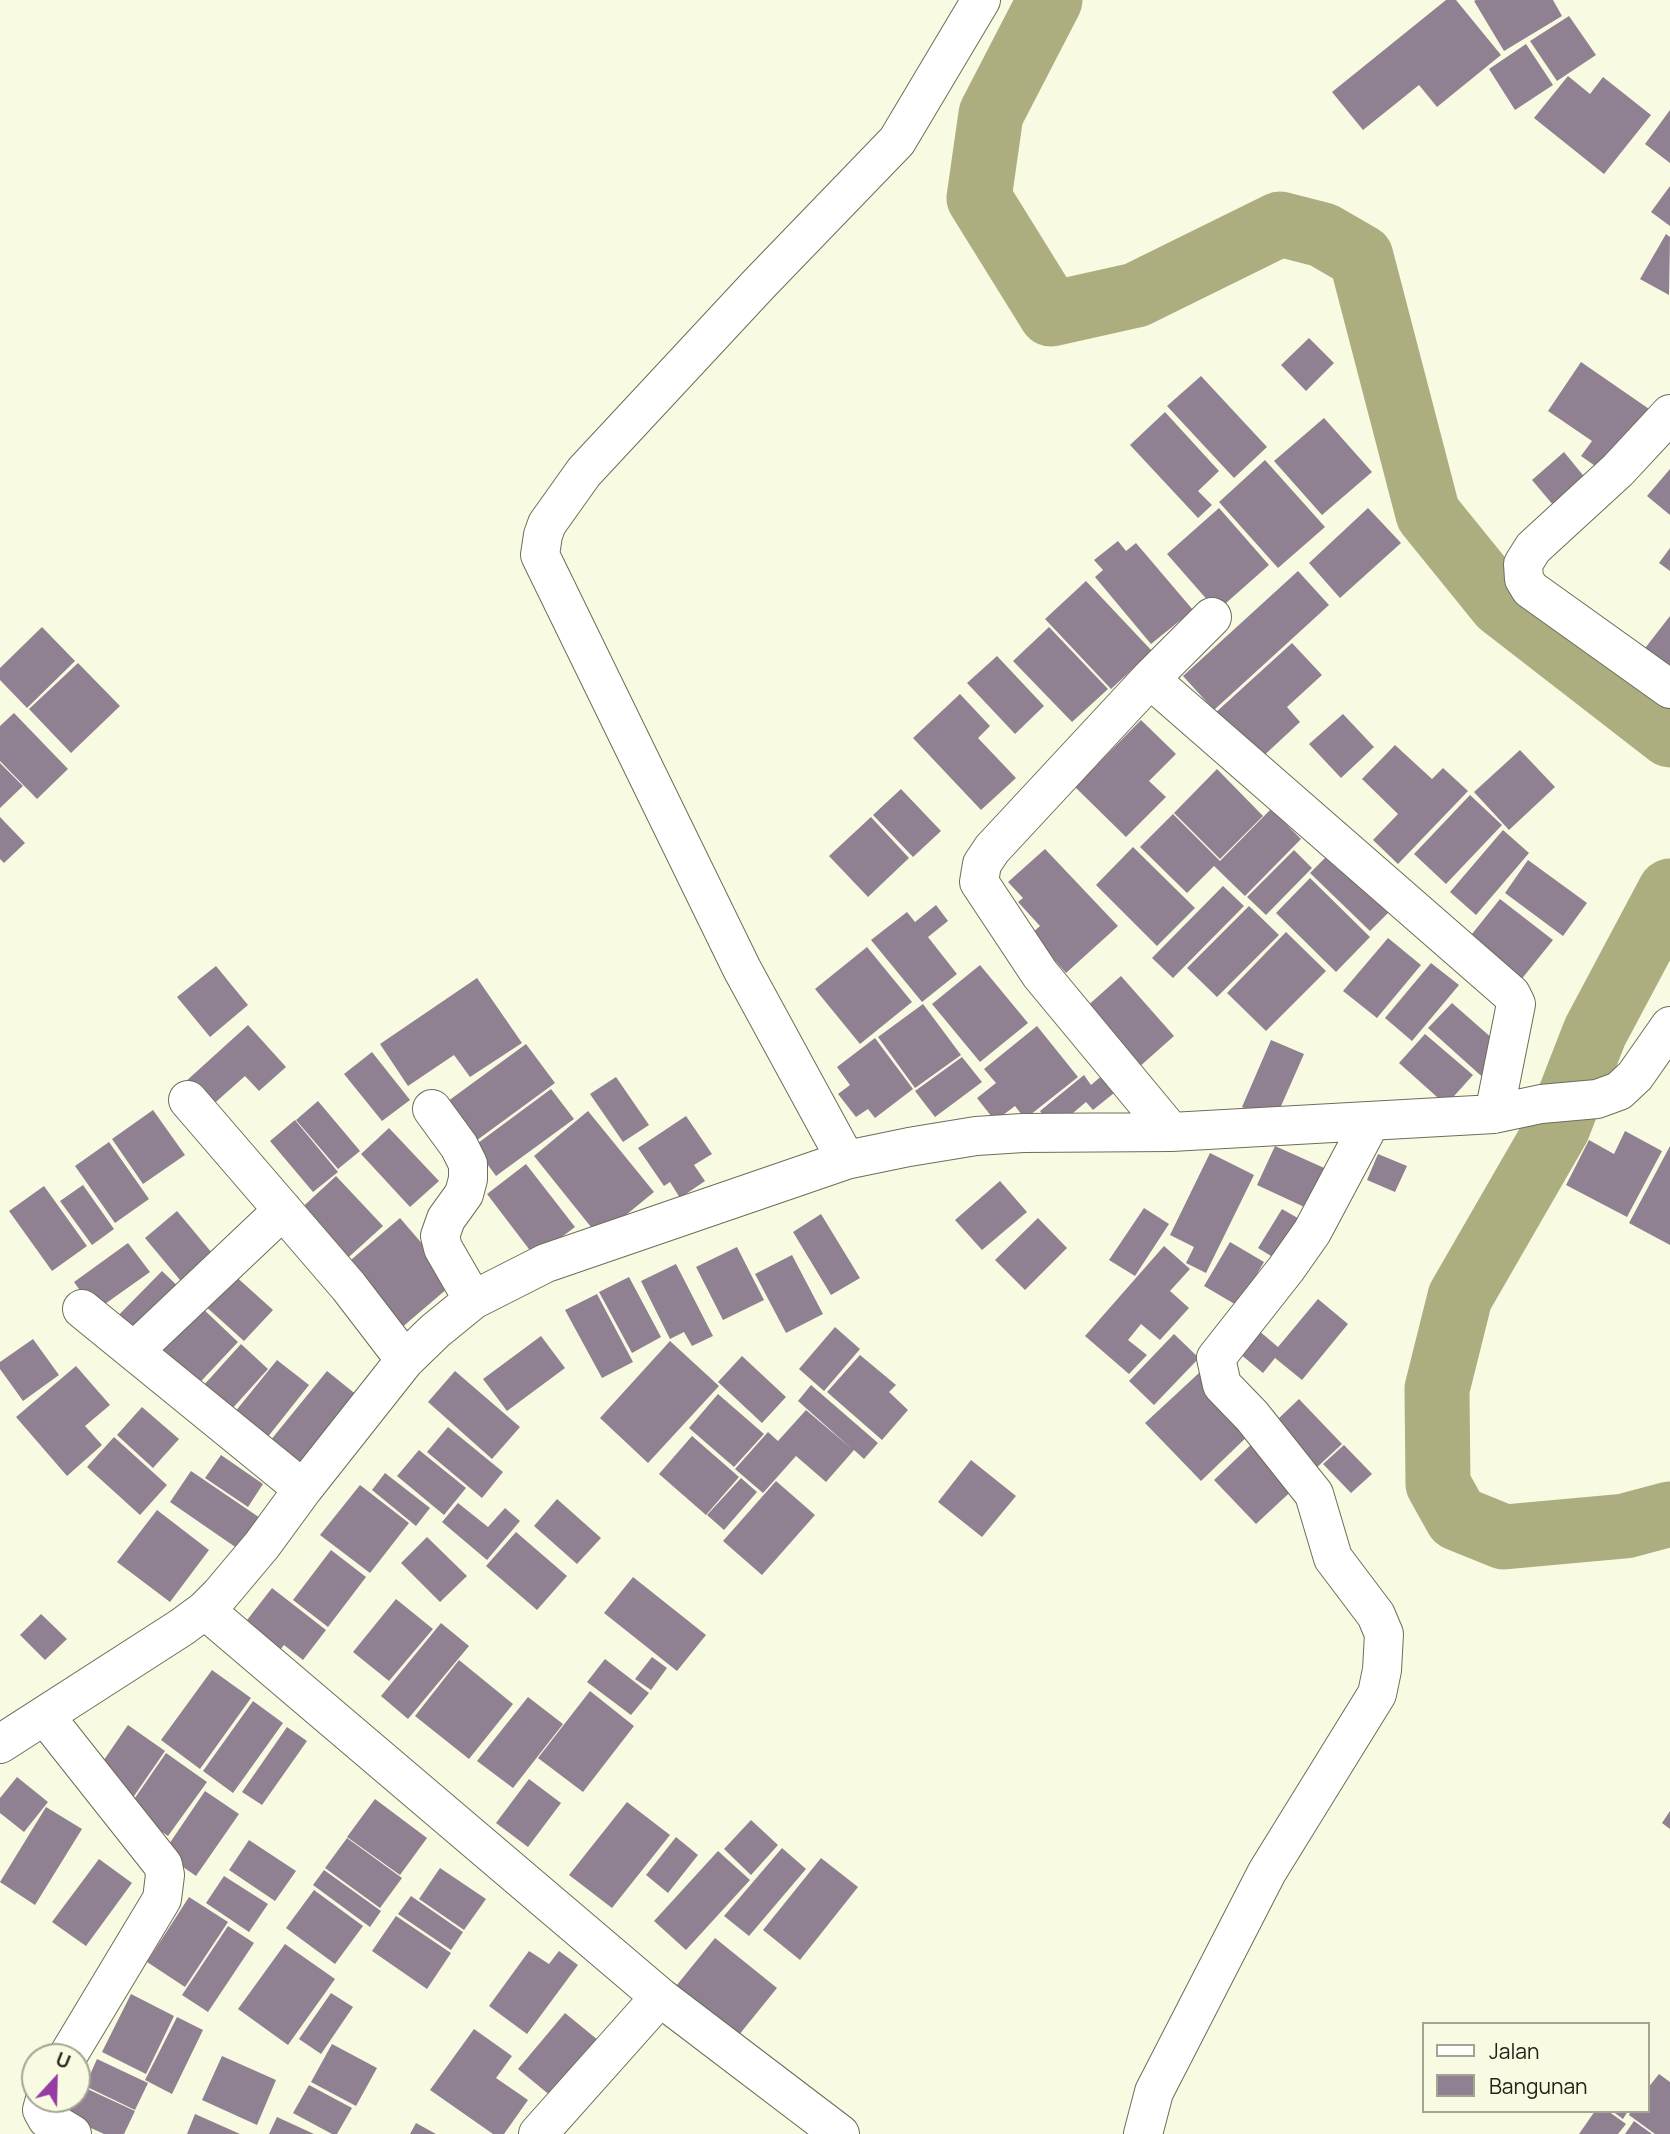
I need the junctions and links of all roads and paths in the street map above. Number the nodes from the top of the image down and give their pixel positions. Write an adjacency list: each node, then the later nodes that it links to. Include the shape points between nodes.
1 (981, 0): 12 (street, via 897,141 584,472 547,524 540,555 742,969)
2 (1670, 414): 5 (street, via 1618,470 1533,548 1523,564 1530,589)
3 (1212, 617): 4 (street)
4 (1150, 680): 9 (street, via 1511,994 1517,1004); 11 (street, via 992,849 982,864 979,882 1040,974)
5 (1670, 689)
6 (1670, 1026): 9 (street, via 1619,1091 1597,1100 1541,1104)
7 (188, 1100): 13 (street)
8 (432, 1108): 14 (street, via 468,1164 464,1194 440,1236)
9 (1494, 1114): 10 (street)
10 (1371, 1121): 11 (street); 28 (street, via 1312,1232 1216,1358 1223,1385 1314,1494 1333,1558 1376,1615 1384,1634 1377,1693 1267,1872 1154,2092)
11 (1171, 1132): 12 (street, via 988,1135)
12 (846, 1160): 14 (street, via 546,1263)
13 (283, 1210): 16 (street); 17 (street)
14 (473, 1300): 17 (street)
15 (82, 1309): 16 (street)
16 (134, 1351): 18 (street)
17 (405, 1360): 18 (street)
18 (303, 1489): 19 (street)
19 (205, 1610): 20 (street); 22 (street)
20 (45, 1716): 21 (street); 23 (street, via 163,1865 165,1875 162,1899)
21 (0, 1744)
22 (660, 1997): 26 (street); 27 (street)
23 (75, 2043)
24 (44, 2113): 25 (street)
25 (72, 2134)
26 (538, 2134)
27 (840, 2134)
28 (1143, 2134)

